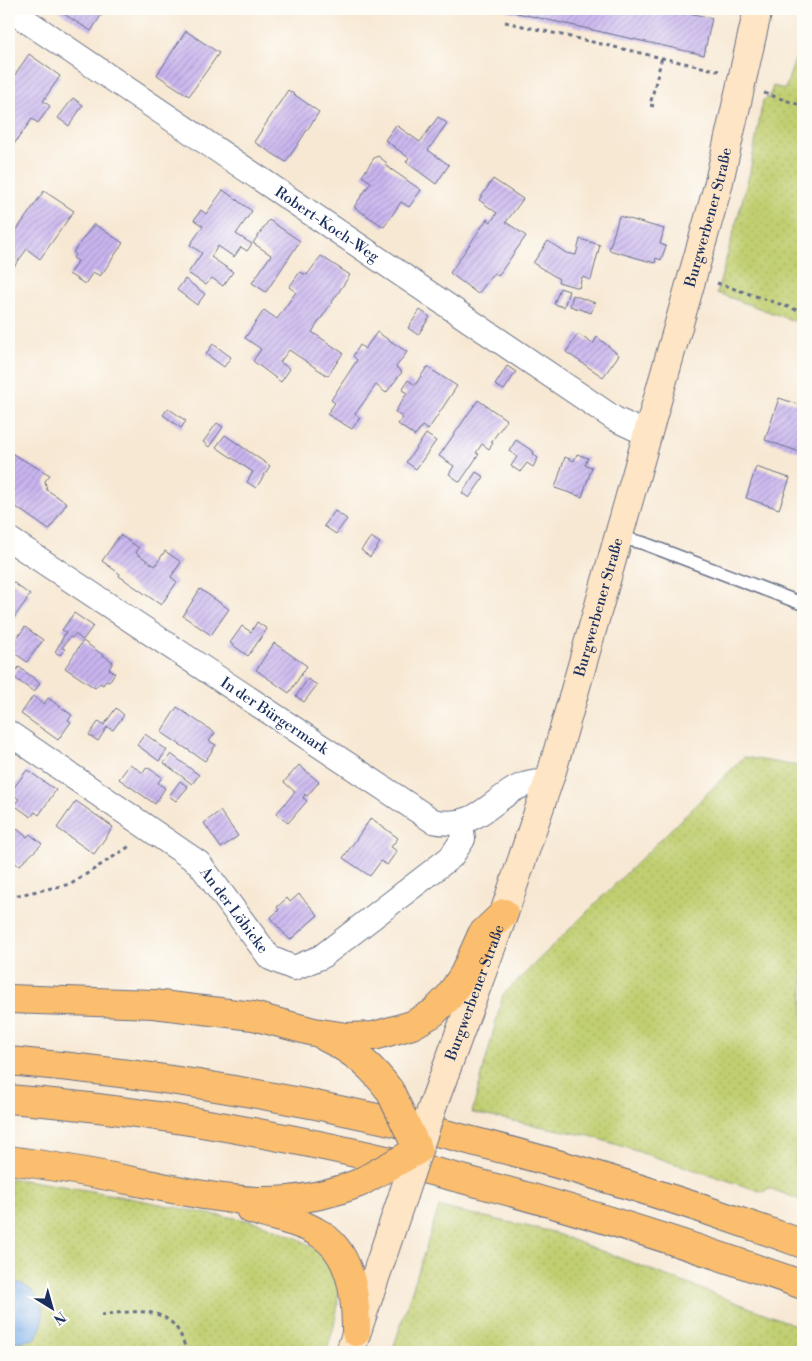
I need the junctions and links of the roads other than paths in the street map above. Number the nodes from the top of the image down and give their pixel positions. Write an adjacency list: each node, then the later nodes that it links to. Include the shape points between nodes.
1 (9, 9): 3 (street, Robert-Koch-Weg, via 615,419)
2 (758, 9): 3 (main road, Burgwerbener Straße, via 718,186)
3 (648, 432): 4 (main road, Burgwerbener Straße)
4 (619, 537): 6 (lane, via 643,543); 8 (main road, Burgwerbener Straße)
5 (9, 540): 9 (street, In der Bürgermark, via 433,821 449,825)
6 (803, 604)
7 (9, 733): 9 (street, An der Löbicke, via 199,864 270,958 294,968 321,957 451,857 463,839)
8 (549, 783): 9 (street, In der Bürgermark, via 527,783 510,791 473,818); 10 (main road, Burgwerbener Straße)
9 (461, 822)
10 (504, 913): 12 (highway, via 482,934 464,974 449,997 433,1013 412,1025 374,1036 347,1037); 15 (main road, Burgwerbener Straße, bridge)
11 (9, 999): 12 (highway, via 153,1004 252,1016)
12 (314, 1032): 15 (highway, bridge, via 348,1048 365,1061 390,1091)
13 (9, 1062): 18 (highway, via 187,1083 382,1120 606,1180)
14 (9, 1099): 19 (highway, via 199,1123 369,1156 595,1216)
15 (418, 1150): 17 (highway, bridge, via 358,1183 314,1198); 20 (main road, Burgwerbener Straße, bridge)
16 (9, 1160): 17 (highway)
17 (228, 1200): 20 (highway, via 315,1231 328,1240 346,1264 352,1282 356,1307)
18 (803, 1244)
19 (803, 1285)
20 (353, 1342)

